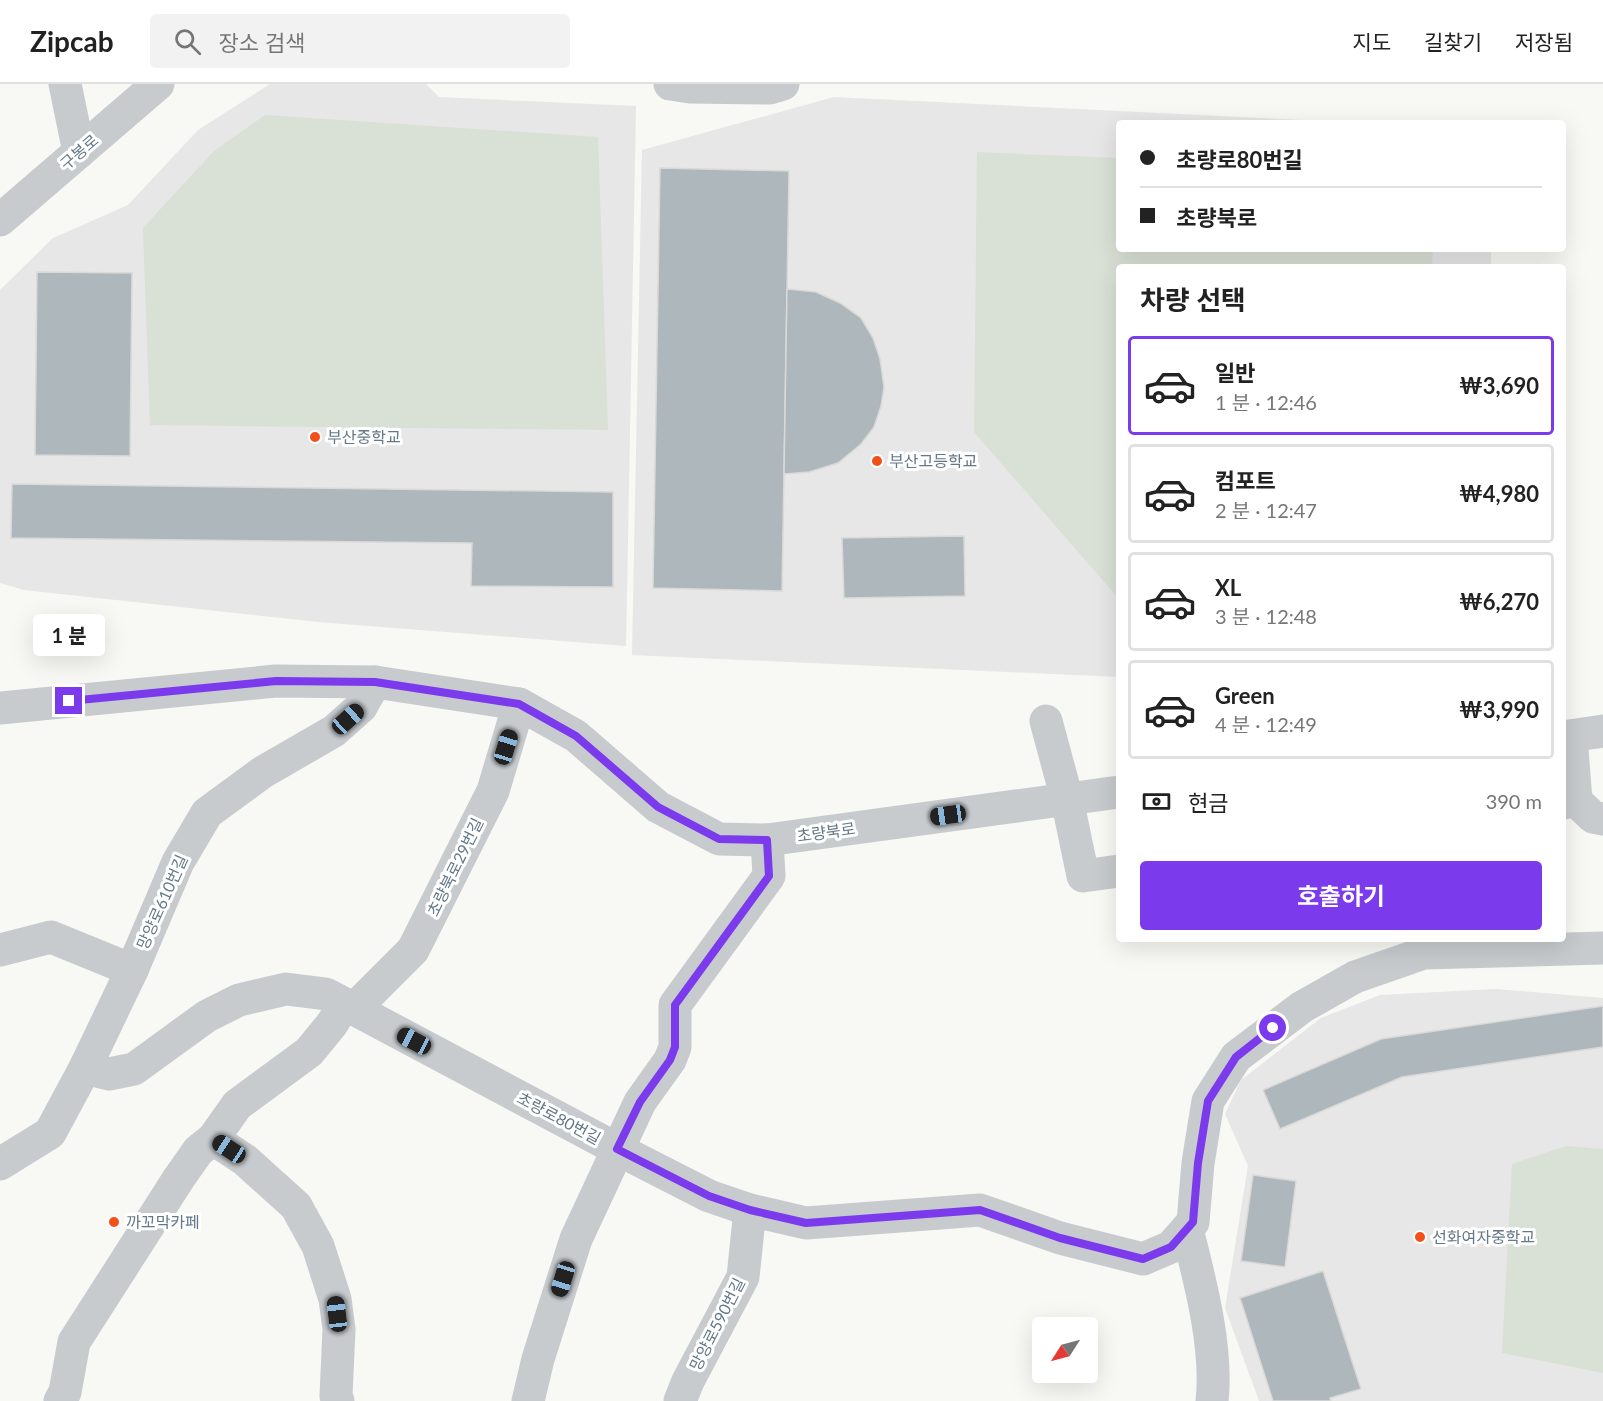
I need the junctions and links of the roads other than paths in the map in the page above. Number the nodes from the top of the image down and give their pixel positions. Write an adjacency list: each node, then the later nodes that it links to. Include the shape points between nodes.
1 (65, 84): 5 (street)
2 (158, 84): 5 (street, 구봉로)
3 (670, 84): 4 (street, via 770,88)
4 (783, 84)
5 (79, 152): 6 (street, 구봉로)
6 (0, 220)
7 (375, 682): 8 (street, 초량북로); 9 (street, 초량북로, via 276,681); 21 (street, 망양로610번길, via 361,707 334,731 263,772 207,813 178,862)
8 (519, 704): 17 (street, 초량북로, via 576,736 658,807 719,839); 22 (street, 초량북로29번길, via 493,790 413,950)
9 (0, 708)
10 (1046, 721): 14 (street)
11 (1603, 731): 12 (street)
12 (1567, 736): 15 (street)
13 (1116, 792): 14 (street, 초량북로)
14 (1067, 799): 17 (street, 초량북로); 18 (street, via 1083,876)
15 (1569, 802): 16 (street)
16 (1603, 819)
17 (767, 840): 25 (street, via 769,876 675,1005 675,1047 670,1060 640,1102)
18 (1116, 871)
19 (1603, 948): 28 (street, via 1424,953 1355,977 1302,1007 1236,1057 1208,1101 1193,1222)
20 (0, 950): 21 (street, via 51,938)
21 (132, 970): 23 (street, 망양로610번길)
22 (349, 1006): 23 (street, 초량로80번길, via 326,994 286,989 239,1000 207,1016 134,1069 109,1074); 24 (street, 초량북로29번길, via 309,1052 237,1105); 25 (street, 초량로80번길)
23 (86, 1068): 26 (street, 망양로610번길, via 50,1133)
24 (213, 1139): 29 (street, 초량북로29번길, via 198,1151 179,1178 74,1342); 30 (street, via 245,1160 296,1206 318,1246 336,1299)
25 (617, 1149): 27 (street, 초량로80번길, via 709,1196); 31 (street, via 576,1239)
26 (0, 1164)
27 (750, 1210): 28 (street, 초량로80번길, via 806,1223 980,1210 1060,1238 1143,1259 1171,1247); 32 (street, 망양로590번길, via 743,1277)
28 (1187, 1229): 33 (street, via 1200,1279 1211,1355)
29 (60, 1401)
30 (338, 1401)
31 (528, 1401)
32 (680, 1401)
33 (1212, 1401)

